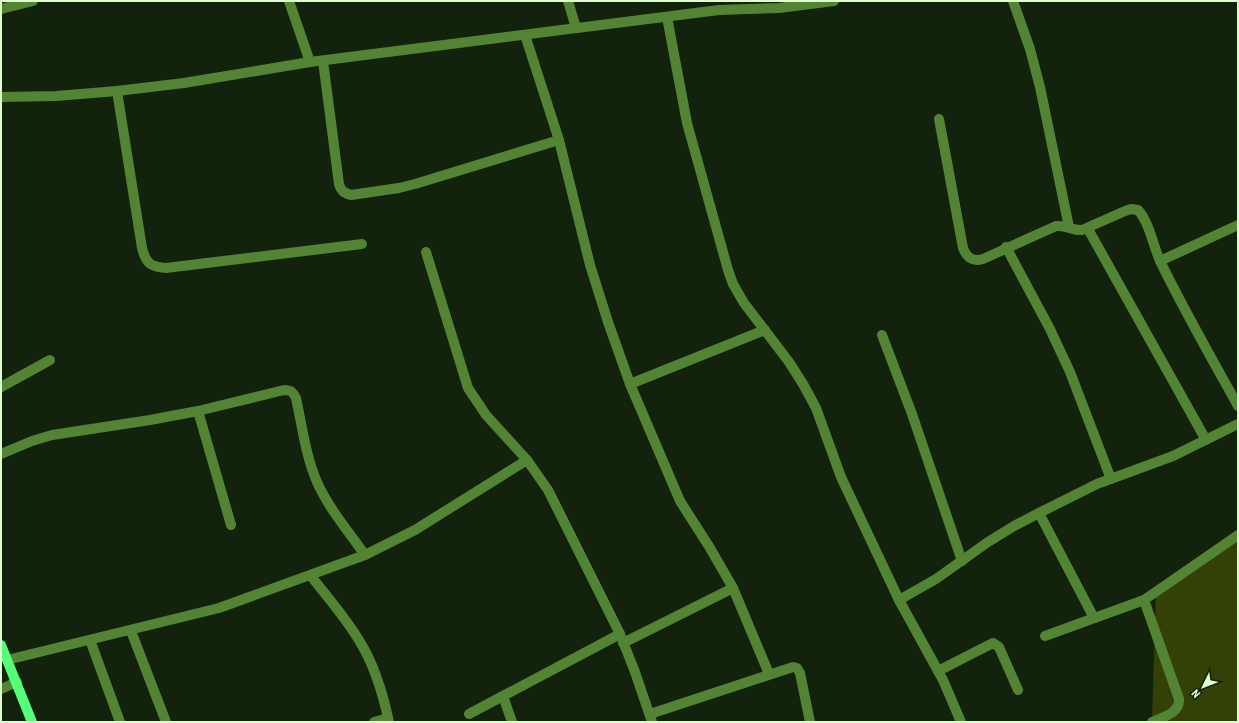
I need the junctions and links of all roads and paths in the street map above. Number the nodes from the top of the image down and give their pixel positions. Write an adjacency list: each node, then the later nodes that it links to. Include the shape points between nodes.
1 (33, 1): 7 (street)
2 (289, 1): 12 (street)
3 (568, 1): 9 (street)
4 (834, 1): 6 (street, via 779,8)
5 (1013, 1): 18 (street, via 1040,87)
6 (718, 6): 8 (street)
7 (1, 9)
8 (667, 17): 9 (street); 24 (street, via 687,123 728,270 744,303)
9 (576, 28): 10 (street)
10 (525, 35): 11 (street); 16 (street)
11 (323, 60): 12 (street); 16 (street, via 339,184 346,194 415,184)
12 (310, 62): 13 (street)
13 (117, 90): 14 (street, via 56,96); 20 (street, via 142,248 151,265 166,268)
14 (1, 97)
15 (939, 119): 21 (street, via 965,253 972,260 978,260)
16 (558, 140): 27 (street, via 590,265)
17 (1238, 225): 23 (street)
18 (1069, 227): 19 (street); 21 (street, via 1056,226)
19 (1088, 229): 23 (street, via 1125,211 1138,210 1144,218); 32 (street)
20 (362, 244)
21 (1006, 248): 35 (street, via 1060,350)
22 (426, 252): 34 (street, via 468,388 486,415)
23 (1160, 261): 29 (street)
24 (765, 330): 27 (street); 43 (street, via 789,362 816,408 841,477)
25 (882, 335): 40 (street)
26 (50, 360): 28 (street)
27 (630, 384): 42 (street, via 680,501)
28 (1, 387)
29 (1238, 406)
30 (198, 411): 33 (street, via 52,435); 37 (street); 39 (street, via 284,390 291,391 296,398 312,471 332,508)
31 (1238, 424): 32 (street)
32 (1206, 440): 35 (street, via 1173,456)
33 (1, 454)
34 (527, 460): 39 (street, via 415,530); 48 (street, via 548,490)
35 (1111, 479): 36 (street)
36 (1039, 513): 40 (street, via 988,542); 45 (street)
37 (231, 525)
38 (1238, 535): 44 (street)
39 (365, 555): 41 (street)
40 (962, 561): 43 (street)
41 (310, 576): 46 (street, via 219,608); 60 (street, via 360,641 381,689)
42 (733, 588): 48 (street); 53 (street)
43 (899, 600): 52 (street)
44 (1144, 600): 45 (street); 68 (street, via 1179,699 1176,710)
45 (1094, 618): 47 (street)
46 (131, 631): 49 (street); 63 (street)
47 (1044, 636)
48 (622, 638): 57 (street); 59 (street)
49 (90, 640): 51 (street); 62 (street)
50 (1, 645): 51 (main road)
51 (7, 660): 54 (main road)
52 (938, 670): 56 (street, via 993,642 999,647); 67 (street)
53 (769, 674): 59 (street); 66 (street, via 790,667 798,670)
54 (17, 682): 55 (street); 61 (main road)
55 (1, 689)
56 (1018, 690)
57 (503, 696): 58 (street); 65 (street)
58 (469, 714)
59 (651, 718)
60 (389, 720): 64 (street)
61 (32, 722)
62 (120, 722)
63 (166, 722)
64 (374, 722)
65 (512, 722)
66 (810, 722)
67 (961, 722)
68 (1152, 722)

